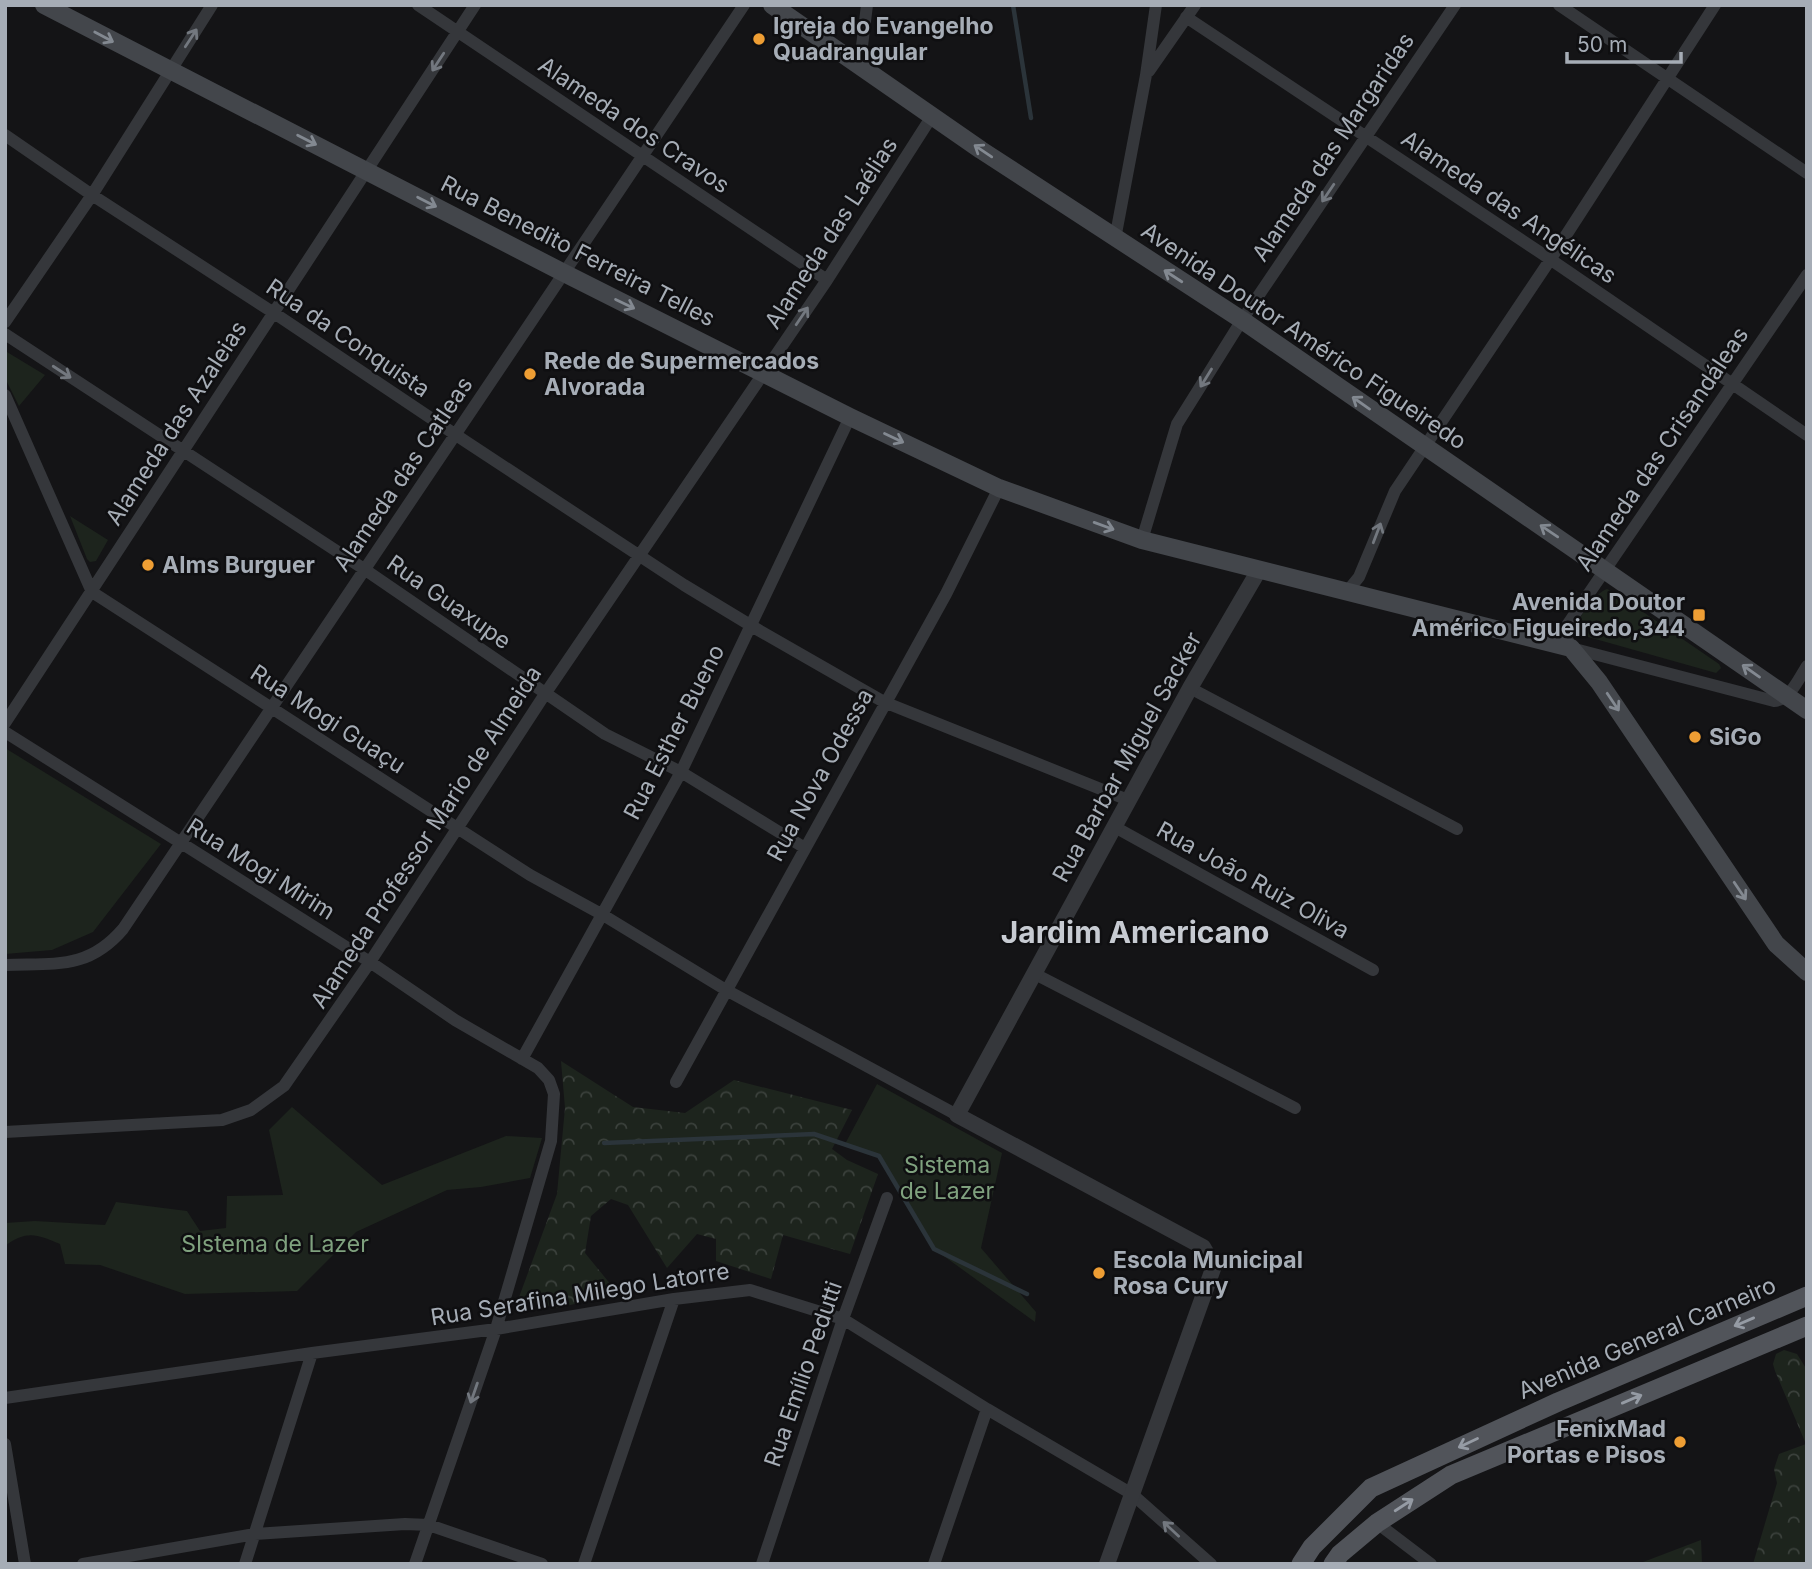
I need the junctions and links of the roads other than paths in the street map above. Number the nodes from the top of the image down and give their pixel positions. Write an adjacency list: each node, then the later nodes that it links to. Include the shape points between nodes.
1 (44, 5): 18 (main road, Rua Benedito Ferreira Telles, one-way to 18)
2 (212, 5): 18 (street, one-way to 2)
3 (418, 5): 14 (street, Alameda dos Cravos)
4 (475, 5): 14 (street, Alameda das Azaleias)
5 (744, 5): 24 (street, Alameda das Catleas)
6 (772, 5): 17 (main road, Avenida Doutor Américo Figueiredo)
7 (867, 5): 17 (street, via 862,46)
8 (1156, 5): 15 (street)
9 (1195, 5): 13 (street)
10 (1455, 5): 23 (street, Alameda das Margaridas)
11 (1559, 5): 20 (street)
12 (1715, 5): 20 (street)
13 (1186, 17): 16 (street); 23 (street, Alameda das Angélicas)
14 (458, 31): 24 (street, Alameda dos Cravos); 25 (street, Alameda das Azaleias, one-way to 25)
15 (1152, 33): 16 (street); 19 (street)
16 (1169, 42): 19 (street)
17 (866, 70): 21 (main road, Avenida Doutor Américo Figueiredo)
18 (169, 71): 25 (main road, Rua Benedito Ferreira Telles, one-way to 25); 27 (street)
19 (1146, 75): 28 (street)
20 (1668, 79): 26 (street); 29 (street)
21 (932, 116): 28 (main road, Avenida Doutor Américo Figueiredo, one-way to 21); 32 (street, Alameda das Laélias)
22 (5, 135): 27 (street, Rua da Conquista)
23 (1367, 136): 29 (street, Alameda das Angélicas); 36 (street, Alameda das Margaridas, one-way to 36)
24 (641, 156): 30 (street, Alameda das Catleas); 32 (street, Alameda dos Cravos)
25 (367, 170): 30 (main road, Rua Benedito Ferreira Telles, one-way to 30); 34 (street, Alameda das Azaleias)
26 (1807, 173)
27 (92, 195): 33 (street); 34 (street, Rua da Conquista)
28 (1115, 239): 36 (main road, Avenida Doutor Américo Figueiredo, one-way to 28)
29 (1550, 260): 40 (street, Alameda das Angélicas); 45 (street)
30 (564, 273): 39 (main road, Rua Benedito Ferreira Telles, one-way to 39); 43 (street, Alameda das Catleas)
31 (1807, 275): 40 (street, Alameda das Crisandáleas)
32 (827, 280): 39 (street, Alameda das Laélias, one-way to 32)
33 (19, 303): 35 (street); 37 (street)
34 (274, 313): 43 (street, Rua da Conquista); 46 (street, Alameda das Azaleias)
35 (5, 314)
36 (1242, 320): 45 (main road, Avenida Doutor Américo Figueiredo, one-way to 36); 48 (street, Alameda das Margaridas, one-way to 48, via 1177,424)
37 (5, 322)
38 (5, 334): 46 (street, Rua Guaxupe, one-way to 46)
39 (763, 373): 42 (main road, Rua Benedito Ferreira Telles); 49 (street, Alameda Professor Mario de Almeida)
40 (1731, 384): 44 (street, Alameda das Angélicas); 51 (street, Alameda das Crisandáleas)
41 (5, 395): 54 (street)
42 (850, 417): 47 (main road, Rua Benedito Ferreira Telles, one-way to 47); 55 (street, Rua Esther Bueno)
43 (455, 435): 49 (street, Rua da Conquista); 50 (street, Alameda das Catleas)
44 (1807, 435)
45 (1424, 446): 51 (main road, Avenida Doutor Américo Figueiredo, one-way to 45); 53 (street, one-way to 45, via 1359,577 1395,491)
46 (182, 450): 50 (street, Rua Guaxupe); 54 (street, Alameda das Azaleias)
47 (999, 488): 48 (main road, Rua Benedito Ferreira Telles, one-way to 48); 61 (street, Rua Nova Odessa)
48 (1142, 540): 52 (main road, Rua Benedito Ferreira Telles)
49 (639, 555): 55 (street, Rua da Conquista); 59 (street, Alameda Professor Mario de Almeida)
50 (364, 569): 59 (street, Rua Guaxupe); 62 (street, Alameda das Catleas)
51 (1606, 569): 56 (street, Alameda das Crisandáleas, via 1568,624 1565,637); 60 (main road, Avenida Doutor Américo Figueiredo, one-way to 51)
52 (1259, 570): 53 (main road, Rua Benedito Ferreira Telles); 58 (street, Rua Barbar Miguel Sacker)
53 (1345, 590): 56 (main road, Rua Benedito Ferreira Telles)
54 (92, 592): 62 (street, Rua Mogi Guaçu); 64 (street, Alameda das Azaleias)
55 (751, 625): 61 (street, Rua da Conquista); 66 (street, Rua Esther Bueno)
56 (1571, 648): 60 (street, Rua Benedito Ferreira Telles, via 1774,701); 77 (main road, one-way to 77, via 1599,682 1776,944)
57 (1807, 666): 60 (street)
58 (1190, 688): 67 (street, Rua Barbar Miguel Sacker); 69 (street)
59 (545, 694): 66 (street, Rua Guaxupe, via 605,734); 70 (street, Alameda Professor Mario de Almeida)
60 (1787, 696): 63 (main road, Avenida Doutor Américo Figueiredo)
61 (884, 702): 67 (street, Rua da Conquista); 72 (street, Rua Nova Odessa)
62 (271, 706): 70 (street, Rua Mogi Guaçu); 71 (street, Alameda das Catleas)
63 (1807, 710)
64 (5, 723)
65 (5, 732): 71 (street, Rua Mogi Mirim)
66 (681, 772): 72 (street, Rua Guaxupe); 73 (street, Rua Esther Bueno)
67 (1128, 800): 68 (street, Rua Barbar Miguel Sacker)
68 (1114, 826): 76 (street, Rua João Ruiz Oliva); 78 (street, Rua Barbar Miguel Sacker)
69 (1457, 828)
70 (458, 829): 73 (street, Rua Mogi Guaçu); 74 (street, Alameda Professor Mario de Almeida)
71 (180, 843): 74 (street, Rua Mogi Mirim); 75 (street, Alameda das Catleas, via 123,929 99,952 75,961)
72 (804, 848): 79 (street, Rua Nova Odessa)
73 (603, 915): 79 (street, Rua Mogi Guaçu); 80 (street, Rua Esther Bueno)
74 (370, 962): 80 (street, Rua Mogi Mirim); 84 (street, Alameda Professor Mario de Almeida, via 284,1086 251,1110 222,1120)
75 (5, 965)
76 (1373, 970)
77 (1807, 972)
78 (1033, 973): 82 (street); 83 (street, Rua Barbar Miguel Sacker)
79 (726, 990): 81 (street, Rua Nova Odessa); 83 (street, Rua Mogi Guaçu)
80 (522, 1059): 90 (street, Rua Mogi Mirim, via 549,1080 554,1094 551,1142)
81 (676, 1082)
82 (1294, 1108)
83 (957, 1115): 95 (street, via 1203,1247 1213,1266)
84 (5, 1132)
85 (887, 1198): 88 (street, Rua Emílio Pedutti)
86 (1807, 1296): 109 (main road, Avenida General Carneiro, one-way to 109, via 1370,1488)
87 (674, 1298): 88 (street, Rua Serafina Milego Latorre, via 750,1290); 90 (street, Rua Serafina Milego Latorre); 104 (street)
88 (843, 1319): 93 (street, Rua Serafina Milego Latorre); 105 (street, Rua Emílio Pedutti)
89 (1807, 1326): 96 (main road, one-way to 89, via 1451,1475)
90 (496, 1329): 91 (street, Rua Serafina Milego Latorre); 97 (street, one-way to 97)
91 (312, 1353): 92 (street, Rua Serafina Milego Latorre); 98 (street)
92 (5, 1398)
93 (987, 1409): 95 (street, Rua Serafina Milego Latorre); 106 (street)
94 (5, 1444): 99 (street)
95 (1132, 1494): 107 (street); 108 (street, Rua Serafina Milego Latorre, one-way to 95)
96 (1377, 1523): 110 (main road); 111 (street)
97 (429, 1525): 98 (street); 102 (street); 103 (street)
98 (255, 1534): 100 (street); 101 (street)
99 (25, 1564)
100 (83, 1564)
101 (245, 1564)
102 (415, 1564)
103 (542, 1564)
104 (584, 1564)
105 (762, 1564)
106 (934, 1564)
107 (1107, 1564)
108 (1211, 1564)
109 (1301, 1564)
110 (1333, 1564)
111 (1431, 1564)

